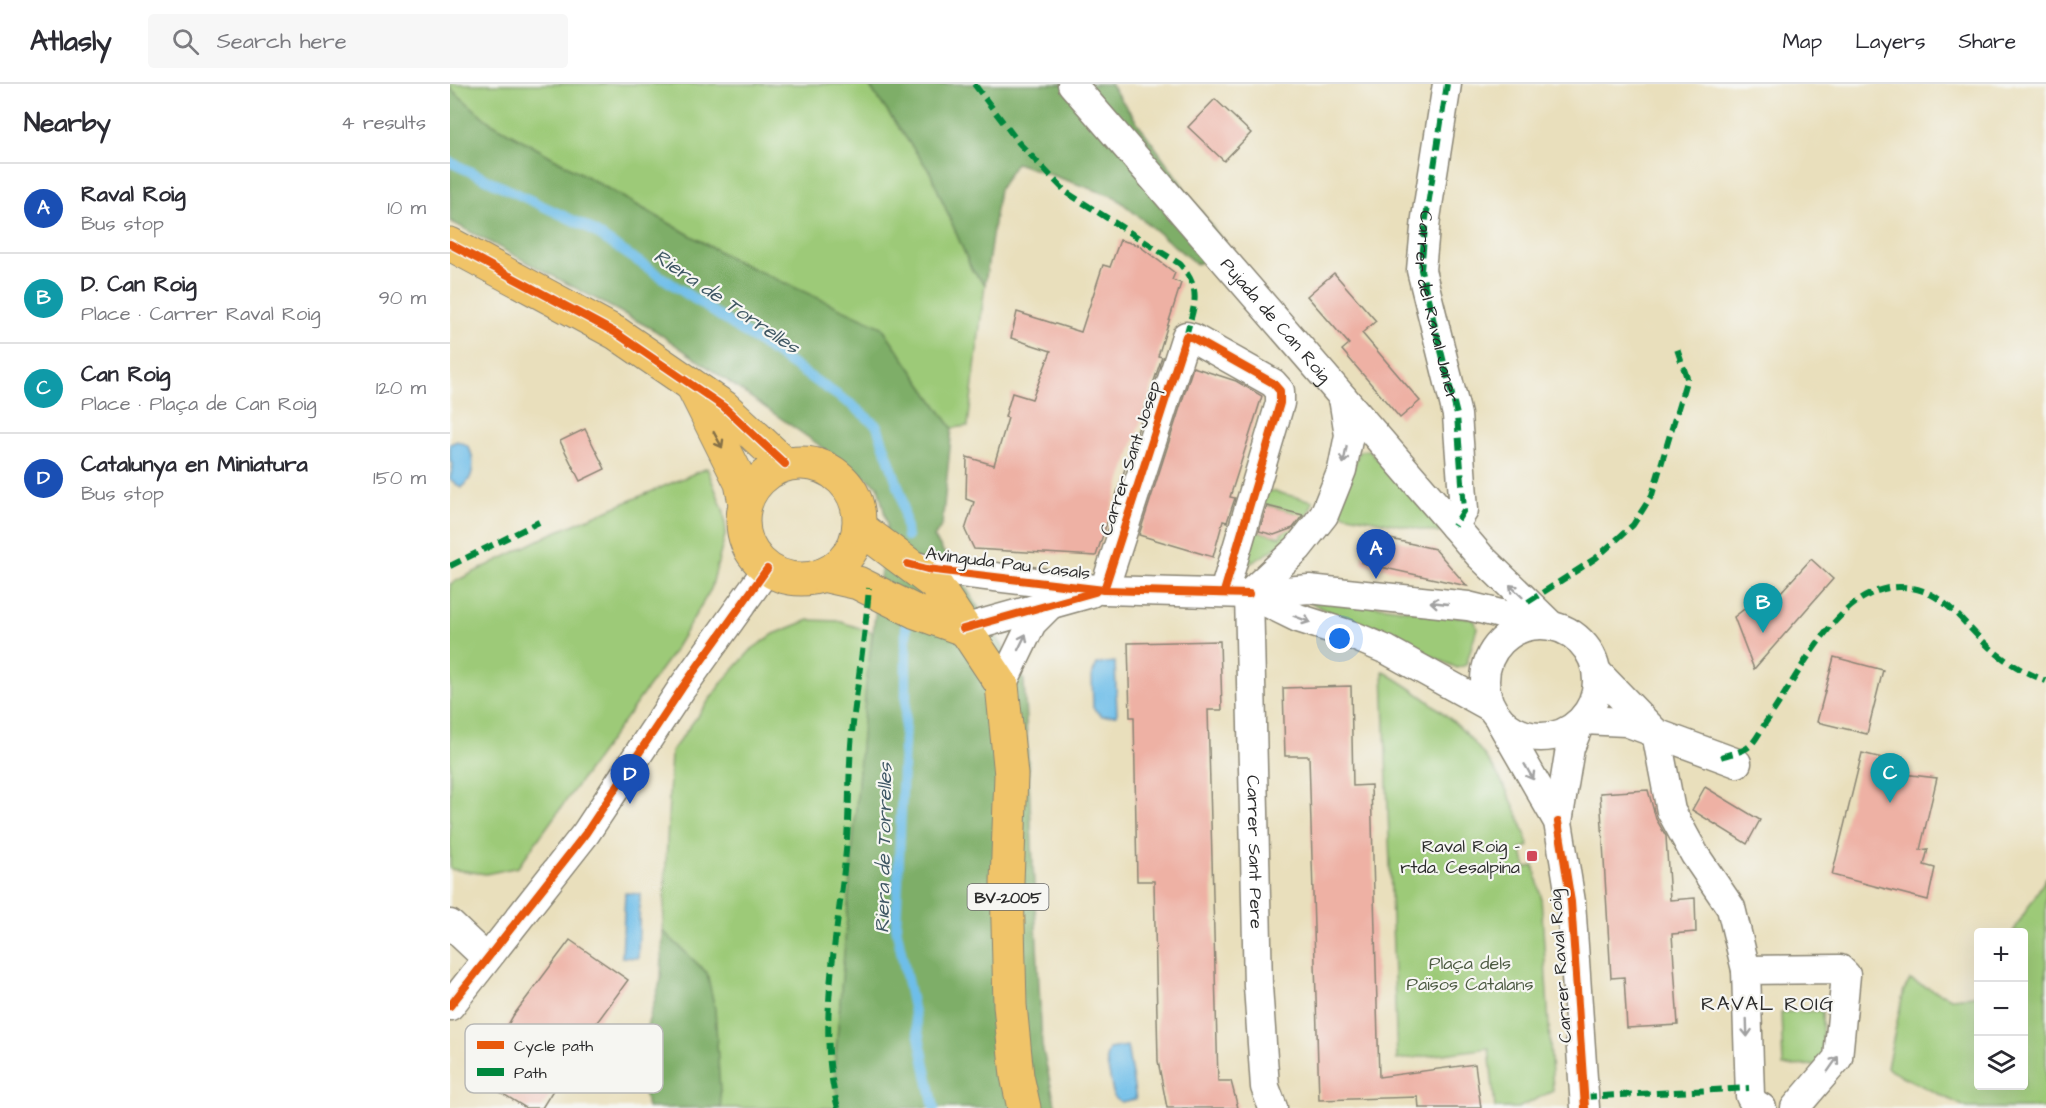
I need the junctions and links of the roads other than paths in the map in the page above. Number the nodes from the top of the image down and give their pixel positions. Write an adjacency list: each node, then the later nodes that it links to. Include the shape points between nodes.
1 (1072, 84): 6 (street, Pujada de Can Roig)
2 (1447, 84): 9 (street, Carrer del Raval Janer, via 1421,270 1457,415 1464,510)
3 (450, 244): 5 (main road, via 616,333)
4 (1186, 336): 15 (street, Carrer Sant Josep); 16 (street, Carrer Sant Pere, via 1273,383 1280,392)
5 (693, 387): 7 (main road, via 724,407); 8 (main road, one-way to 8, via 741,483)
6 (1343, 397): 9 (street, Pujada de Can Roig); 16 (street, one-way to 16, via 1349,435 1342,470 1324,515 1298,548)
7 (785, 464): 8 (main road, via 760,479); 10 (main road, via 816,465 834,472 856,502)
8 (745, 503): 13 (main road, via 744,534 752,554)
9 (1454, 526): 11 (street, Pujada de Can Roig)
10 (859, 527): 12 (main road, BV-2005); 14 (main road, via 851,551)
11 (1480, 556): 18 (street); 19 (street, Pujada de Can Roig, one-way to 11)
12 (908, 564): 15 (street, Avinguda Pau Casals); 20 (main road, BV-2005, via 935,584)
13 (767, 569): 14 (main road, via 794,579); 30 (street, via 586,833)
14 (822, 575): 20 (main road, via 858,583 916,612)
15 (1104, 590): 16 (street, Avinguda Pau Casals); 17 (street, Avinguda Pau Casals)
16 (1236, 593): 18 (street, Avinguda Pau Casals, one-way to 16, via 1309,589); 24 (street, Avinguda Pau Casals, one-way to 24, via 1405,658); 34 (street, Carrer Sant Pere, via 1265,1087)
17 (1050, 605): 20 (street, Avinguda Pau Casals); 23 (street, Avinguda Pau Casals, one-way to 17, via 1032,623)
18 (1489, 609): 19 (street, Avinguda Pau Casals); 21 (street)
19 (1545, 624): 21 (street, via 1525,626); 22 (street, via 1582,642)
20 (963, 629): 23 (main road, BV-2005)
21 (1494, 650): 24 (street, via 1484,679)
22 (1597, 672): 25 (street, via 1592,707); 26 (street)
23 (1002, 685): 33 (main road, BV-2005, via 1011,775 1007,882 1010,1005)
24 (1495, 714): 25 (street, via 1518,734 1534,738 1553,737); 28 (street, Carrer Raval Roig, one-way to 28)
25 (1582, 722): 26 (street, via 1626,722); 28 (street, Carrer Raval Roig, via 1570,748)
26 (1656, 732): 27 (street); 31 (street, via 1671,811 1731,908)
27 (1737, 763)
28 (1558, 822): 35 (street, Carrer Raval Roig, via 1571,902)
29 (450, 924): 30 (street)
30 (486, 958): 32 (street)
31 (1746, 969): 36 (street, one-way to 36, via 1750,1096); 37 (street, one-way to 31, via 1838,1058 1846,975 1840,969)
32 (450, 1006)
33 (1024, 1108)
34 (1273, 1108)
35 (1585, 1108)
36 (1762, 1108)
37 (1795, 1108)

